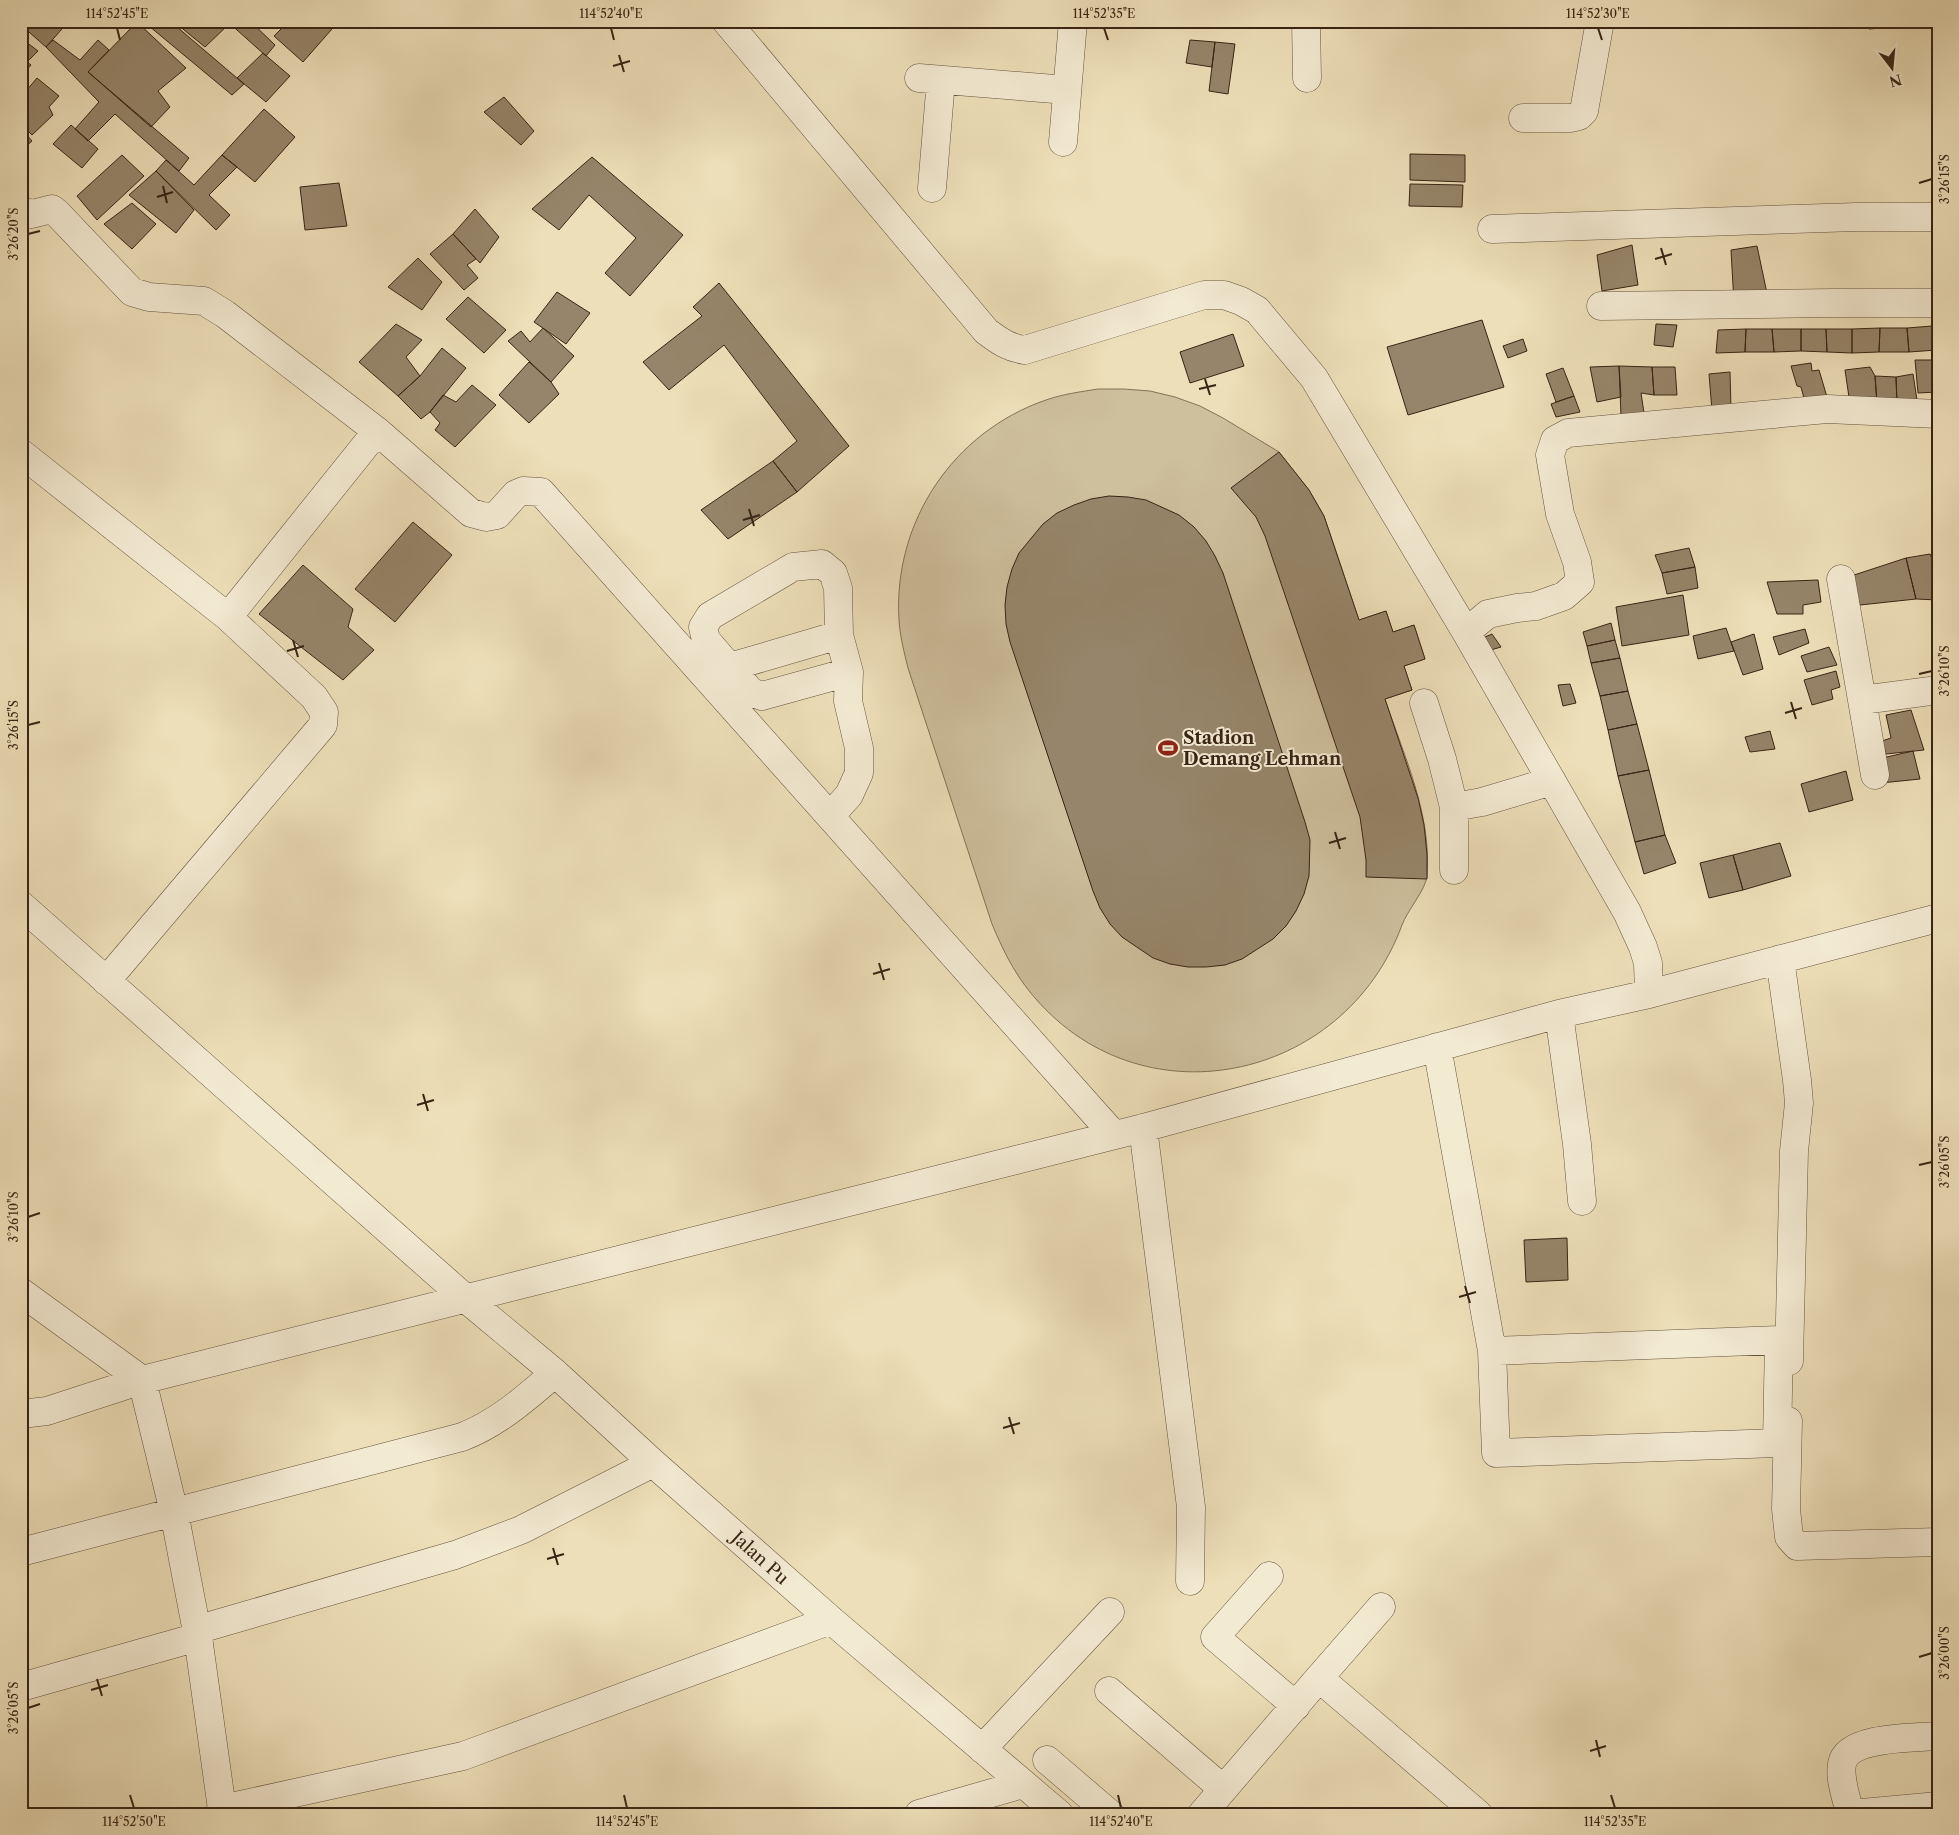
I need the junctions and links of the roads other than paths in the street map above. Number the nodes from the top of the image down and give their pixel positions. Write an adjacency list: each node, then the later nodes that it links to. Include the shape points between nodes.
1 (726, 21): 20 (street, via 986,331 999,342 1025,350 1204,294 1241,301 1257,310 1314,378)
2 (1074, 21): 6 (street)
3 (1306, 21): 5 (street)
4 (1600, 21): 7 (street, via 1584,111 1570,118)
5 (1307, 78)
6 (1067, 90): 8 (street); 9 (street, via 930,79)
7 (1523, 118)
8 (1063, 142)
9 (932, 188)
10 (21, 210): 16 (street, via 32,214 52,209 58,213 132,292 204,301 225,314)
11 (1938, 217): 12 (street)
12 (1492, 229)
13 (1938, 303): 14 (street)
14 (1601, 306)
15 (1938, 414): 20 (street, via 1827,410 1568,433 1555,440 1550,455 1560,514 1577,562 1580,582 1564,596 1536,606 1488,614)
16 (376, 431): 19 (street); 30 (street, via 470,513 486,517 497,515 523,490 541,492)
17 (21, 453): 19 (street)
18 (1841, 579): 25 (street)
19 (228, 617): 35 (street, via 314,696 324,712 323,725)
20 (1466, 632): 28 (street)
21 (839, 635): 22 (street); 22 (street, via 838,588 833,573 822,564 792,568 710,616 703,627 706,640); 23 (street)
22 (730, 667): 23 (street, via 751,692 762,696)
23 (849, 672): 30 (street, via 848,701 859,748 859,773 850,794)
24 (1938, 690): 25 (street)
25 (1862, 700): 27 (street)
26 (1424, 703): 29 (street)
27 (1875, 775)
28 (1552, 781): 29 (street); 36 (street, via 1636,931 1648,963)
29 (1454, 807): 31 (street)
30 (830, 816): 40 (street)
31 (1454, 870)
32 (21, 905): 35 (street, Jalan Pu)
33 (1938, 918): 34 (street)
34 (1780, 959): 36 (street); 50 (street, via 1798,1103 1787,1442 1789,1537 1797,1546 1808,1547)
35 (106, 982): 43 (street, Jalan Pu)
36 (1649, 994): 37 (street)
37 (1559, 1014): 38 (street); 41 (street, via 1578,1144)
38 (1437, 1047): 39 (street); 44 (street)
39 (1143, 1128): 40 (street); 53 (street, via 1191,1507)
40 (1114, 1135): 43 (street)
41 (1582, 1201)
42 (21, 1292): 46 (street)
43 (465, 1298): 45 (street, Jalan Pu); 46 (street)
44 (1492, 1351): 44 (street, via 1779,1340 1777,1443 1496,1453)
45 (555, 1373): 48 (street, Jalan Pu); 49 (street, via 495,1421 462,1437)
46 (142, 1380): 47 (street, via 47,1411); 49 (street)
47 (21, 1414)
48 (653, 1463): 56 (street, Jalan Pu); 57 (street, via 521,1530 455,1555)
49 (174, 1512): 51 (street); 57 (street)
50 (1938, 1542)
51 (21, 1552)
52 (1269, 1576): 61 (street, via 1215,1637)
53 (1190, 1581)
54 (1381, 1607): 58 (street)
55 (1110, 1612): 63 (street)
56 (831, 1620): 63 (street, Jalan Pu); 68 (street, via 462,1756)
57 (197, 1634): 59 (street); 68 (street)
58 (1319, 1678): 61 (street); 73 (street)
59 (21, 1687)
60 (1109, 1692): 66 (street)
61 (1296, 1706): 66 (street)
62 (1938, 1736): 74 (street, via 1872,1743 1852,1749 1845,1755 1841,1773)
63 (982, 1748): 65 (street, Jalan Pu)
64 (1047, 1760): 71 (street)
65 (1023, 1784): 69 (street); 70 (street, Jalan Pu)
66 (1223, 1789): 72 (street)
67 (1938, 1806): 74 (street)
68 (220, 1811)
69 (919, 1814)
70 (1059, 1814)
71 (1110, 1814)
72 (1202, 1814)
73 (1478, 1814)
74 (1851, 1814)

